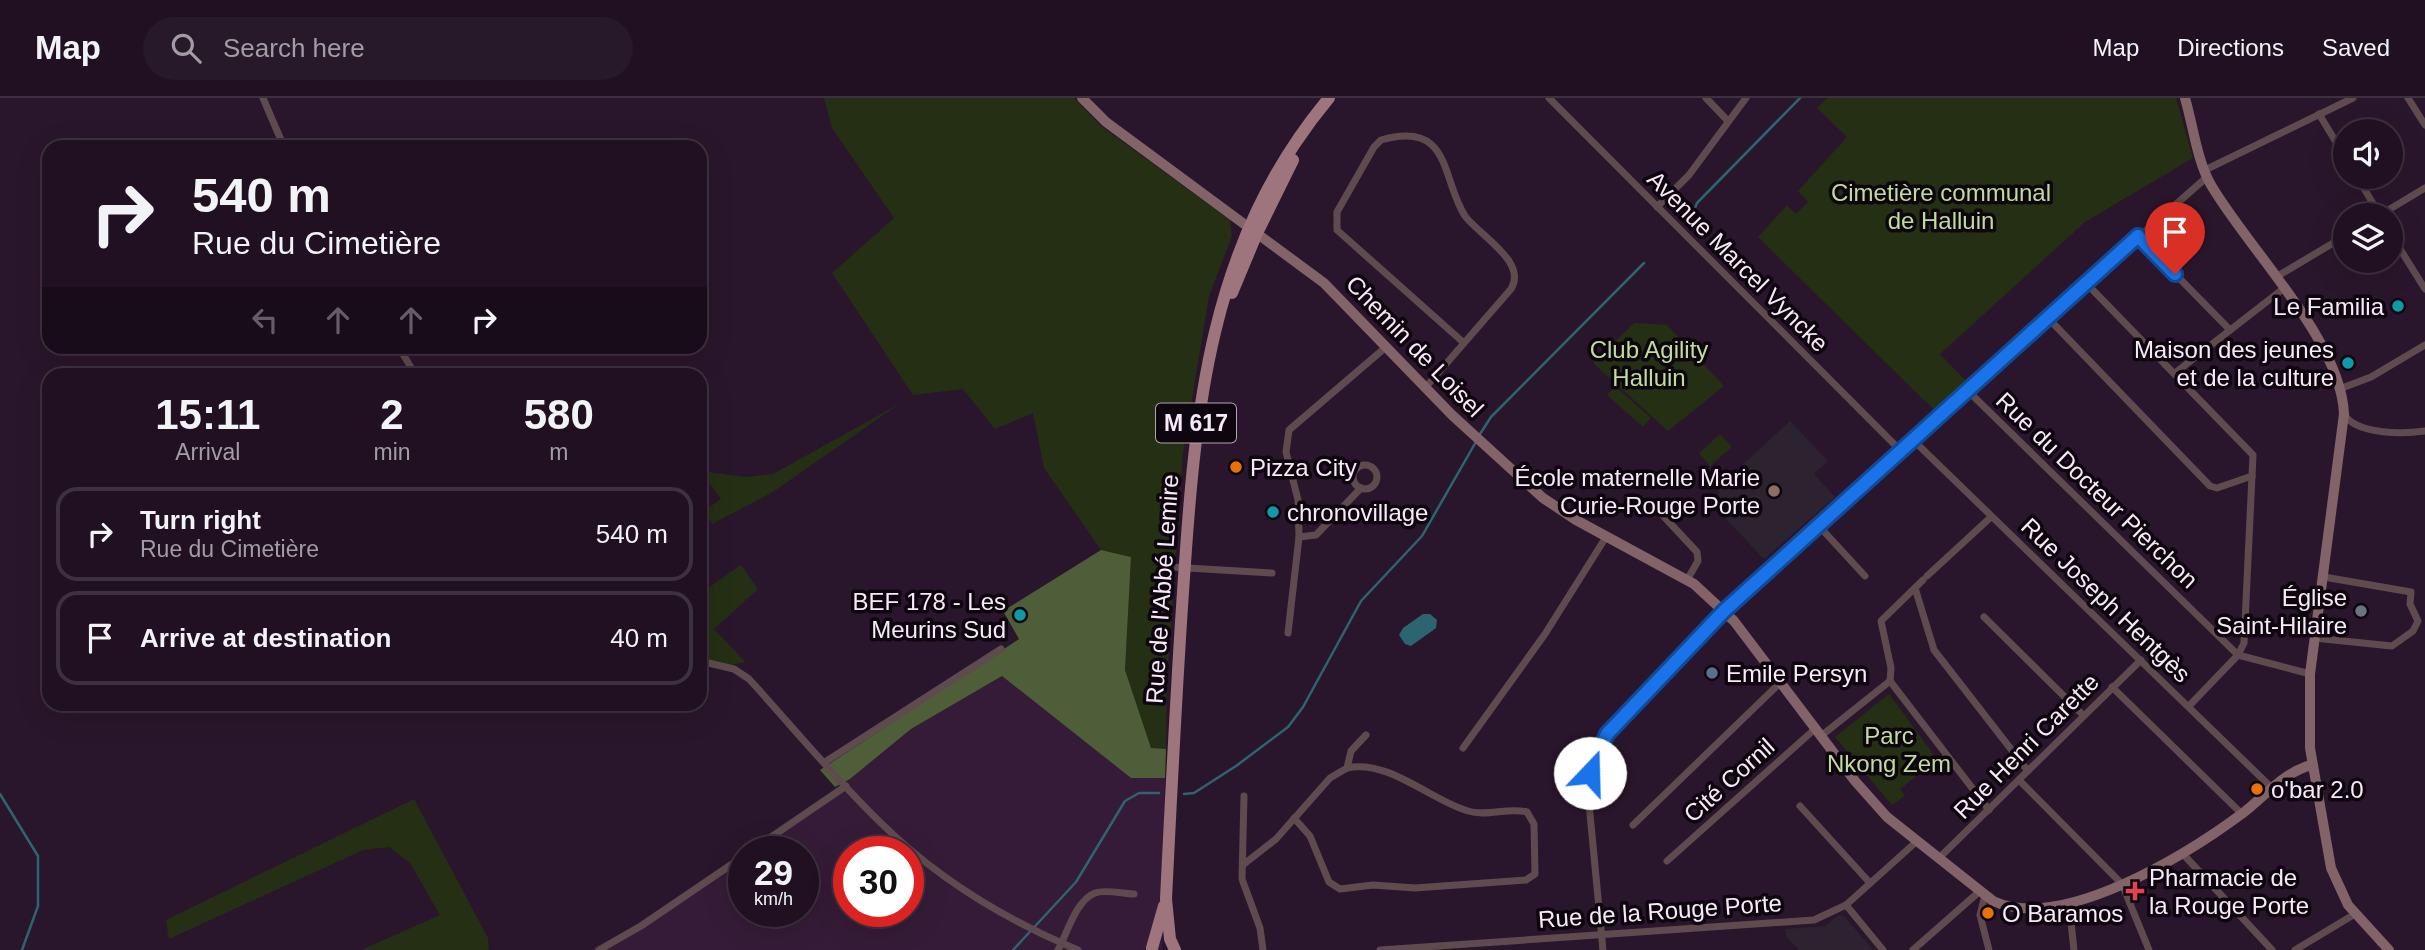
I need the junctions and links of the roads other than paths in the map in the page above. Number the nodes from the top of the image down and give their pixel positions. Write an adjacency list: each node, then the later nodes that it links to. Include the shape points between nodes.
1 (263, 98): 14 (street)
2 (1083, 98): 19 (street, Chemin de Loisel, via 1106,122)
3 (1329, 98): 19 (main road, Rue de l'Abbé Lemire / M 617)
4 (1549, 98): 18 (street, Avenue Marcel Vyncke)
5 (1706, 98): 11 (street)
6 (1746, 98): 11 (street)
7 (2186, 98): 15 (street)
8 (2353, 98): 10 (street)
9 (2408, 98): 12 (street)
10 (2319, 114): 13 (street); 15 (street)
11 (1728, 121): 18 (street, via 1689,175)
12 (2425, 125)
13 (2333, 137)
14 (281, 140)
15 (2206, 174): 20 (street); 23 (street)
16 (2425, 188): 17 (street)
17 (2400, 203)
18 (1657, 207): 39 (street, Avenue Marcel Vyncke)
19 (1253, 230): 31 (street, Chemin de Loisel, via 1334,292); 47 (main road, Rue de l'Abbé Lemire / M 617, via 1212,374)
20 (2138, 236): 24 (street); 28 (street)
21 (2333, 243): 23 (street)
22 (2403, 254): 26 (street)
23 (2276, 278): 25 (street)
24 (2086, 283): 27 (street); 32 (street)
25 (2283, 289): 28 (street); 34 (street, via 2326,352)
26 (2425, 289)
27 (2047, 317): 35 (street); 40 (street, via 2210,486 2222,487)
28 (2230, 330): 32 (street)
29 (1464, 342): 29 (street, via 1511,289 1514,269 1465,216 1439,151 1420,139 1381,140 1337,212 1335,226); 33 (street)
30 (2425, 345): 34 (street, via 2371,377)
31 (1386, 347): 33 (street, Chemin de Loisel); 45 (street, via 1290,430 1286,452 1298,500)
32 (2175, 373): 40 (street, via 2251,451)
33 (1425, 388): 46 (street, Chemin de Loisel, via 1543,498)
34 (2342, 388): 36 (street)
35 (1966, 390): 38 (street); 59 (street, Rue du Docteur Pierchon)
36 (2344, 414): 37 (street, via 2355,425 2396,434); 50 (street)
37 (2425, 431)
38 (1912, 439): 39 (street); 43 (street, Rue Joseph Hentgès)
39 (1900, 450): 44 (street)
40 (2252, 476): 59 (street, via 2244,643)
41 (1361, 488): 45 (street, via 1315,537)
42 (1654, 506): 51 (street, via 1697,552 1698,561)
43 (1991, 517): 52 (street); 60 (street, Rue Joseph Hentgès)
44 (1818, 525): 49 (street); 53 (street)
45 (1299, 537): 56 (street)
46 (1606, 537): 51 (street, Chemin de Loisel); 70 (street, via 1545,634)
47 (1183, 568): 48 (street); 95 (main road, Rue de l'Abbé Lemire / M 617, via 1183,713 1173,778)
48 (1272, 573)
49 (1865, 576)
50 (2324, 577): 55 (street, via 2411,592 2410,604); 57 (street)
51 (1687, 580): 53 (street, Chemin de Loisel)
52 (1915, 588): 63 (street, via 1881,621); 74 (street, via 1934,650)
53 (1724, 611): 64 (street, Chemin de Loisel); 99 (street, via 1612,729 1597,753 1588,793)
54 (1984, 618): 67 (street)
55 (2422, 622): 57 (street, via 2392,646)
56 (1288, 633)
57 (2314, 638): 62 (street)
58 (1001, 649): 71 (street)
59 (2238, 655): 62 (street, Rue du Docteur Pierchon); 66 (street)
60 (2141, 660): 65 (street, Rue Henri Carette); 66 (street, Rue Joseph Hentgès)
61 (707, 663): 71 (street, via 745,675)
62 (2310, 674): 72 (street)
63 (1890, 681): 68 (street, Cité Cornil); 80 (street)
64 (1782, 682): 68 (street, Chemin de Loisel); 83 (street)
65 (2112, 687): 67 (street, Rue Henri Carette); 81 (street)
66 (2189, 706): 77 (street, Rue Joseph Hentgès)
67 (2083, 715): 74 (street, Rue Henri Carette)
68 (1819, 732): 85 (street, Chemin de Loisel, via 1868,796); 88 (street, Cité Cornil)
69 (1366, 735): 73 (street, via 1353,748)
70 (1463, 748)
71 (825, 762): 76 (street)
72 (2312, 765): 77 (street, Chemin de Loisel, via 2295,769); 98 (street, via 2328,858 2346,902)
73 (1348, 768): 82 (street, via 1330,778); 82 (street, via 1364,767 1391,775 1472,812 1527,812 1533,821 1535,874 1526,880 1340,889 1329,883 1307,831)
74 (2028, 771): 75 (street, Rue Henri Carette)
75 (2019, 780): 80 (street, Rue Henri Carette); 92 (street)
76 (846, 786): 84 (street); 100 (street, via 920,858 969,893)
77 (2273, 789): 81 (street, Chemin de Loisel)
78 (1244, 796): 89 (street)
79 (1800, 806): 91 (street)
80 (1989, 810): 87 (street, Rue Henri Carette)
81 (2242, 814): 86 (street, Chemin de Loisel)
82 (1294, 818): 89 (street, via 1272,843)
83 (1633, 825)
84 (773, 836)
85 (1916, 842): 87 (street, Chemin de Loisel); 91 (street, Rue de la Rouge Porte)
86 (2183, 854): 92 (street, Chemin de Loisel); 113 (street)
87 (1938, 859): 93 (street, Chemin de Loisel)
88 (1667, 861)
89 (1244, 864): 105 (street, via 1243,884)
90 (728, 867): 102 (street)
91 (1870, 883): 97 (street, Rue de la Rouge Porte)
92 (2122, 884): 96 (street, Chemin de Loisel); 112 (street)
93 (1983, 893): 96 (street, Chemin de Loisel, via 2006,905); 109 (street); 110 (street, via 1980,915)
94 (1135, 894): 100 (street, via 1097,892 1089,897)
95 (1166, 899): 101 (main road, Rue de l'Abbé Lemire / M 617); 104 (main road, Rue de l'Abbé Lemire / M 617)
96 (2069, 904): 111 (street)
97 (1846, 905): 99 (street, Rue de la Rouge Porte, via 1814,920); 108 (street)
98 (2356, 914): 114 (street); 115 (street)
99 (1601, 935): 106 (street, Rue de la Rouge Porte); 107 (street)
100 (1060, 946): 103 (street)
101 (1150, 949): 104 (main road, Rue de l'Abbé Lemire, via 1163,946)
102 (599, 950)
103 (1078, 950)
104 (1174, 950)
105 (1264, 950)
106 (1380, 950)
107 (1603, 950)
108 (1883, 950)
109 (1913, 950)
110 (1989, 950)
111 (2074, 950)
112 (2149, 950)
113 (2272, 950)
114 (2295, 950)
115 (2389, 950)

